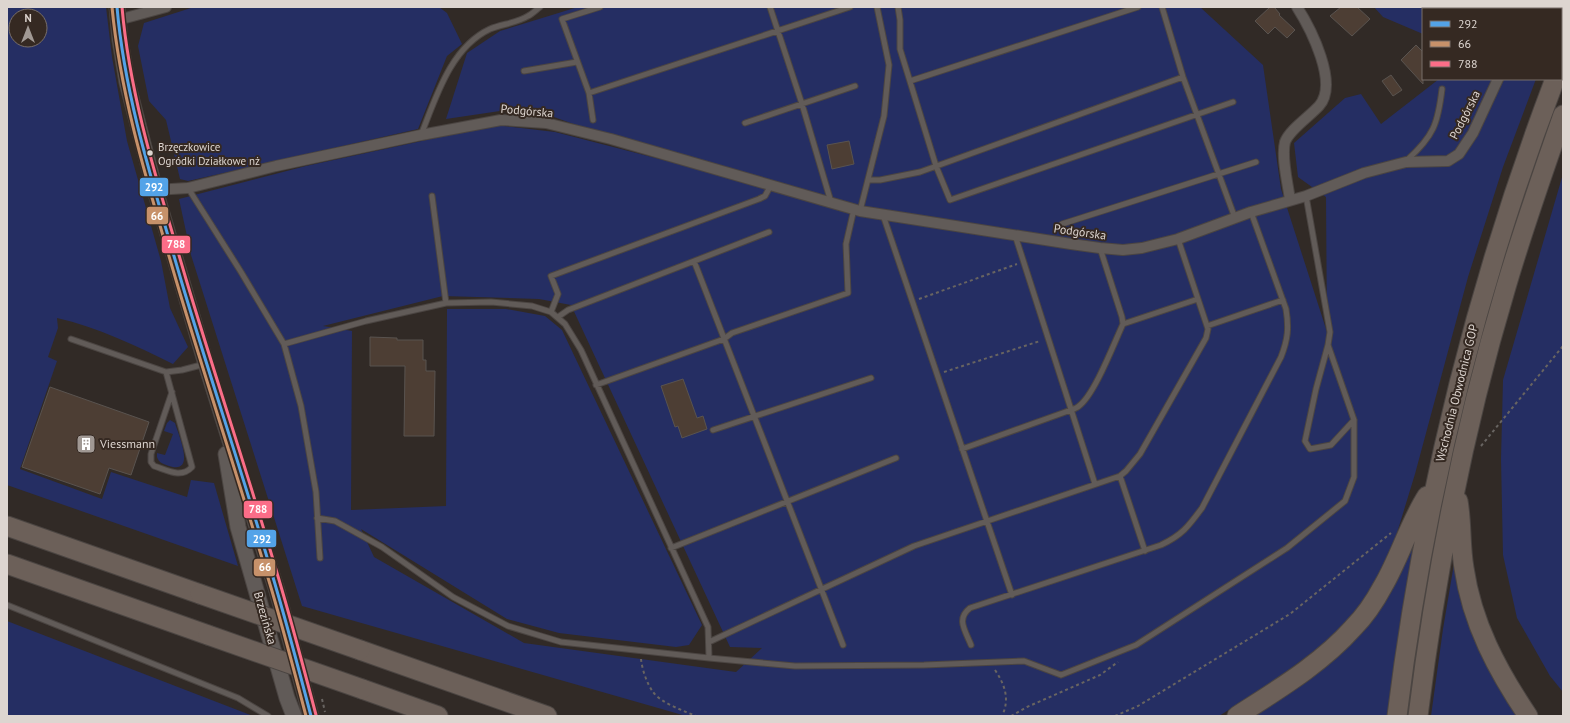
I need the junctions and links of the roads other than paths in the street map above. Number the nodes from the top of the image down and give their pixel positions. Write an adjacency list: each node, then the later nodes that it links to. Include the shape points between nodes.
1 (166, 7): 11 (street)
2 (540, 7): 28 (lane, via 527,17 490,29 470,41 456,57)
3 (600, 7): 13 (lane, via 562,19)
4 (770, 7): 12 (lane)
5 (850, 7): 12 (lane)
6 (877, 7): 33 (lane, via 888,65 884,116)
7 (898, 7): 18 (lane, via 900,49)
8 (1138, 7): 18 (lane)
9 (1162, 7): 15 (lane)
10 (1297, 7): 39 (street, via 1305,19 1321,59 1327,88 1320,105 1286,141 1284,152)
11 (117, 13): 36 (main road, via 127,82)
12 (778, 31): 21 (lane); 23 (lane)
13 (578, 62): 14 (lane); 21 (lane)
14 (524, 71)
15 (1183, 77): 24 (lane); 31 (lane)
16 (1498, 80): 30 (street, Podgórska, via 1473,133 1459,154 1448,161)
17 (1555, 80): 75 (highway, Wschodnia Obwodnica GOP, via 1494,255)
18 (910, 81): 31 (lane)
19 (855, 86): 23 (lane)
20 (1442, 88): 30 (lane, via 1439,116 1432,133)
21 (589, 93): 26 (lane)
22 (1233, 102): 24 (lane)
23 (802, 104): 27 (lane); 40 (lane)
24 (1197, 114): 31 (lane, via 950,200); 32 (lane)
25 (1563, 115): 77 (highway, Wschodnia Obwodnica GOP, via 1505,288 1473,408)
26 (593, 120)
27 (745, 123)
28 (422, 135): 34 (street, Podgórska, via 500,120 546,123); 35 (street, Podgórska, via 276,166)
29 (1256, 162): 32 (lane)
30 (1406, 162): 38 (street, Podgórska, via 1364,173)
31 (936, 166): 33 (lane, via 920,172)
32 (1219, 174): 44 (lane); 45 (lane)
33 (868, 180): 41 (lane)
34 (771, 185): 40 (street, Podgórska); 54 (lane, via 765,196 759,199 551,276 558,294)
35 (188, 188): 36 (street, Podgórska); 60 (lane)
36 (155, 190): 62 (main road)
37 (432, 196): 53 (lane)
38 (1306, 196): 39 (street, Podgórska); 61 (lane, via 1330,332)
39 (1290, 200): 42 (street, Podgórska)
40 (831, 202): 41 (street, Podgórska)
41 (857, 210): 43 (street, Podgórska); 59 (lane, via 846,244 848,293 732,333)
42 (1251, 212): 44 (street, Podgórska); 52 (lane)
43 (883, 215): 47 (street, Podgórska); 72 (lane)
44 (1235, 218): 48 (street, Podgórska)
45 (1062, 224)
46 (769, 232): 50 (lane)
47 (1015, 235): 49 (street, Podgórska); 68 (lane)
48 (1178, 239): 49 (street, Podgórska, via 1142,248); 51 (lane)
49 (1100, 248): 56 (lane)
50 (694, 261): 55 (lane, via 568,310); 59 (lane)
51 (1198, 299): 56 (lane); 57 (lane)
52 (1283, 300): 57 (lane); 83 (lane, via 1288,339 1281,357 1202,508 1178,537)
53 (446, 303): 54 (lane, via 491,302 532,306); 60 (lane, via 366,321)
54 (551, 312): 55 (lane)
55 (558, 317): 65 (lane, via 581,350)
56 (1123, 324): 68 (lane, via 1087,398 1080,406)
57 (1207, 326): 74 (lane, via 1206,338 1162,417 1140,454)
58 (71, 339): 63 (lane)
59 (724, 339): 65 (lane); 69 (lane)
60 (284, 344): 79 (lane, via 301,406 316,492)
61 (1328, 345): 70 (lane); 70 (lane, via 1305,441 1310,449 1331,445)
62 (206, 364): 63 (lane); 66 (main road)
63 (166, 372): 67 (lane)
64 (871, 378): 69 (lane)
65 (596, 385): 82 (lane)
66 (214, 386): 94 (main road, Brzezińska, via 238,527); 95 (main road, Brzezińska, via 277,592)
67 (172, 392): 67 (lane, via 192,467 180,474 154,466 151,462 151,454)
68 (1071, 410): 72 (lane); 76 (lane)
69 (755, 417): 71 (lane); 78 (lane)
70 (1354, 420): 92 (lane, via 1354,477 1345,501 1281,552 1136,645 1061,675 1024,661 795,666)
71 (713, 430)
72 (962, 449): 80 (lane)
73 (896, 458): 78 (lane)
74 (1120, 476): 76 (lane); 83 (lane)
75 (1435, 482): 98 (highway, via 1419,508 1391,572 1353,628 1316,662); 99 (highway, Wschodnia Obwodnica GOP, via 1414,596)
76 (1095, 484): 80 (lane)
77 (1456, 487): 100 (highway, Wschodnia Obwodnica GOP, via 1432,608); 101 (highway, via 1461,515 1464,568 1479,626 1505,681)
78 (788, 502): 82 (lane); 86 (lane)
79 (317, 518): 84 (lane); 92 (lane, via 335,521 382,547 453,597 508,626 561,642)
80 (987, 521): 86 (lane, via 914,546); 87 (lane)
81 (7, 526): 97 (highway, bridge)
82 (671, 548): 89 (lane, via 708,627)
83 (1146, 551): 87 (lane)
84 (320, 558)
85 (7, 564): 96 (highway, bridge)
86 (822, 589): 89 (lane); 90 (lane)
87 (1012, 595): 91 (lane, via 970,608 964,613 962,622)
88 (7, 605): 93 (lane, via 238,698)
89 (709, 642): 92 (lane)
90 (843, 645)
91 (971, 645)
92 (709, 658)
93 (268, 716)
94 (294, 716)
95 (311, 716)
96 (438, 716)
97 (547, 716)
98 (1237, 716)
99 (1397, 716)
100 (1418, 716)
101 (1528, 716)

